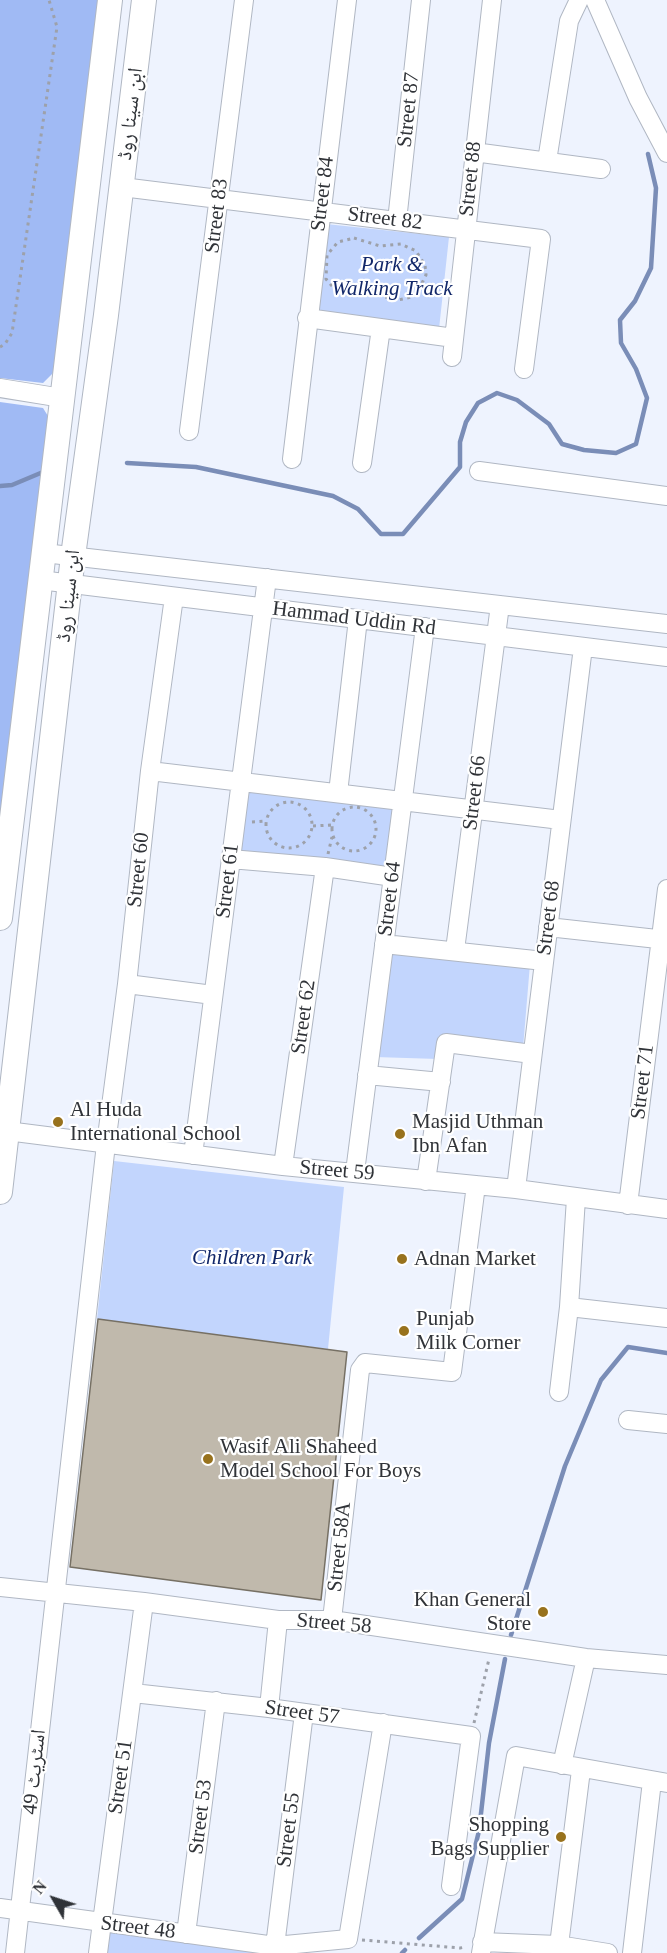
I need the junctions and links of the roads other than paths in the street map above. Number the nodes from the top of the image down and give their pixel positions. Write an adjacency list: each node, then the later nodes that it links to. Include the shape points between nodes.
1 (110, 0): 18 (main road, ابن سینا روڈ)
2 (144, 0): 13 (main road, ابن سینا روڈ)
3 (244, 0): 14 (street, Street 83)
4 (346, 0): 15 (street, Street 84)
5 (421, 0): 16 (street, Street 87)
6 (492, 0): 9 (street, Street 88)
7 (579, 0): 11 (street, via 569,21)
8 (595, 0): 10 (street)
9 (474, 152): 11 (street); 17 (street, Street 88)
10 (667, 153)
11 (547, 161): 12 (street)
12 (601, 169)
13 (122, 187): 14 (street, Street 82); 19 (main road, ابن سینا روڈ)
14 (219, 199): 15 (street, Street 82); 27 (street, Street 83)
15 (321, 211): 16 (street, Street 82); 20 (street, Street 84)
16 (397, 221): 17 (street, Street 82)
17 (465, 229): 22 (street, Street 88); 24 (street, Street 82, via 541,238)
18 (73, 309): 19 (main road); 26 (main road, ابن سینا روڈ)
19 (106, 315): 33 (main road, ابن سینا روڈ)
20 (307, 318): 21 (street); 28 (street, Street 84)
21 (381, 328): 22 (street); 29 (street)
22 (454, 338): 23 (street, Street 88)
23 (452, 357)
24 (524, 369)
25 (0, 388): 26 (street)
26 (62, 398): 32 (main road, ابن سینا روڈ)
27 (189, 431)
28 (292, 459)
29 (362, 463)
30 (479, 471): 31 (street)
31 (667, 496)
32 (44, 552): 33 (street, Hammad Uddin Rd); 35 (main road, ابن سینا روڈ)
33 (73, 556): 34 (street, Hammad Uddin Rd); 36 (main road, ابن سینا روڈ)
34 (267, 578): 38 (street, Hammad Uddin Rd); 39 (street, Street 61)
35 (40, 580): 36 (street, Hammad Uddin Rd); 56 (main road, ابن سینا روڈ)
36 (71, 584): 37 (street, Hammad Uddin Rd); 67 (main road, ابن سینا روڈ)
37 (174, 597): 39 (street, Hammad Uddin Rd); 46 (street, Street 60)
38 (500, 605): 41 (street, Hammad Uddin Rd); 43 (street, Street 66)
39 (262, 608): 40 (street, Hammad Uddin Rd); 47 (street, Street 61)
40 (357, 619): 42 (street, Hammad Uddin Rd); 48 (street)
41 (667, 624)
42 (425, 627): 43 (street, Hammad Uddin Rd); 49 (street, Street 64)
43 (496, 636): 44 (street, Hammad Uddin Rd); 50 (street, Street 66)
44 (583, 647): 45 (street, Hammad Uddin Rd); 51 (street, Street 68)
45 (667, 657)
46 (150, 771): 47 (street); 62 (street, Street 60)
47 (240, 782): 48 (street); 52 (street, Street 61)
48 (338, 793): 49 (street)
49 (403, 801): 50 (street); 54 (street, Street 64)
50 (472, 809): 51 (street); 60 (street, Street 66)
51 (561, 820): 57 (street, Street 68)
52 (230, 859): 53 (street); 63 (street, Street 61)
53 (325, 867): 54 (street); 70 (street, Street 62)
54 (393, 877): 59 (street, Street 64)
55 (667, 889): 58 (street, Street 71)
56 (0, 918)
57 (548, 927): 58 (street); 61 (street, Street 68)
58 (664, 940): 77 (street, Street 71)
59 (384, 944): 60 (street); 65 (street, Street 64)
60 (455, 950): 61 (street)
61 (544, 961): 64 (street, Street 68)
62 (128, 984): 63 (street); 68 (street, Street 60)
63 (213, 995): 69 (street, Street 61)
64 (532, 1054): 66 (street, via 447,1043); 74 (street, Street 68)
65 (367, 1075): 66 (street); 71 (street, Street 64)
66 (441, 1082): 72 (street)
67 (8, 1131): 68 (street, Street 59); 75 (main road, ابن سینا روڈ)
68 (106, 1144): 69 (street, Street 59); 85 (street, اسٹریٹ 49)
69 (193, 1155): 70 (street, Street 59)
70 (283, 1167): 71 (street, Street 59)
71 (355, 1172): 72 (street, Street 59)
72 (426, 1181): 73 (street, Street 59)
73 (476, 1185): 74 (street, Street 59); 88 (street, Street 58A, via 452,1372 362,1366)
74 (516, 1189): 76 (street, Street 59)
75 (0, 1192)
76 (576, 1198): 77 (street, Street 59); 79 (street)
77 (628, 1204): 78 (street, Street 59)
78 (667, 1209)
79 (569, 1307): 80 (street); 81 (street)
80 (667, 1318)
81 (559, 1392)
82 (628, 1420): 83 (street)
83 (667, 1424)
84 (0, 1587): 85 (street, Street 58)
85 (55, 1592): 86 (street, Street 58); 101 (street, اسٹریٹ 49)
86 (144, 1602): 87 (street, Street 58); 91 (street, Street 51)
87 (278, 1620): 88 (street, Street 58); 93 (street)
88 (332, 1620): 89 (street, Street 58)
89 (586, 1658): 90 (street, Street 58); 96 (street)
90 (667, 1665)
91 (133, 1693): 92 (street, Street 57); 102 (street, Street 51)
92 (216, 1701): 93 (street, Street 57); 103 (street, Street 53)
93 (269, 1708): 94 (street, Street 57)
94 (304, 1713): 95 (street, Street 57); 105 (street, Street 55)
95 (383, 1723): 99 (street, Street 57, via 471,1736); 105 (street, Street 48, via 348,1939)
96 (562, 1765): 97 (street); 104 (street, via 516,1756)
97 (581, 1770): 98 (street); 106 (street)
98 (659, 1782): 110 (street)
99 (451, 1886)
100 (0, 1908): 101 (street, Street 48)
101 (20, 1910): 102 (street, Street 48); 107 (street, اسٹریٹ 49)
102 (102, 1924): 103 (street, Street 48); 108 (street, Street 51)
103 (186, 1934): 105 (street, Street 48)
104 (482, 1947): 106 (street)
105 (264, 1948)
106 (558, 1949): 109 (street)
107 (15, 1953)
108 (98, 1953)
109 (608, 1953)
110 (632, 1953)

